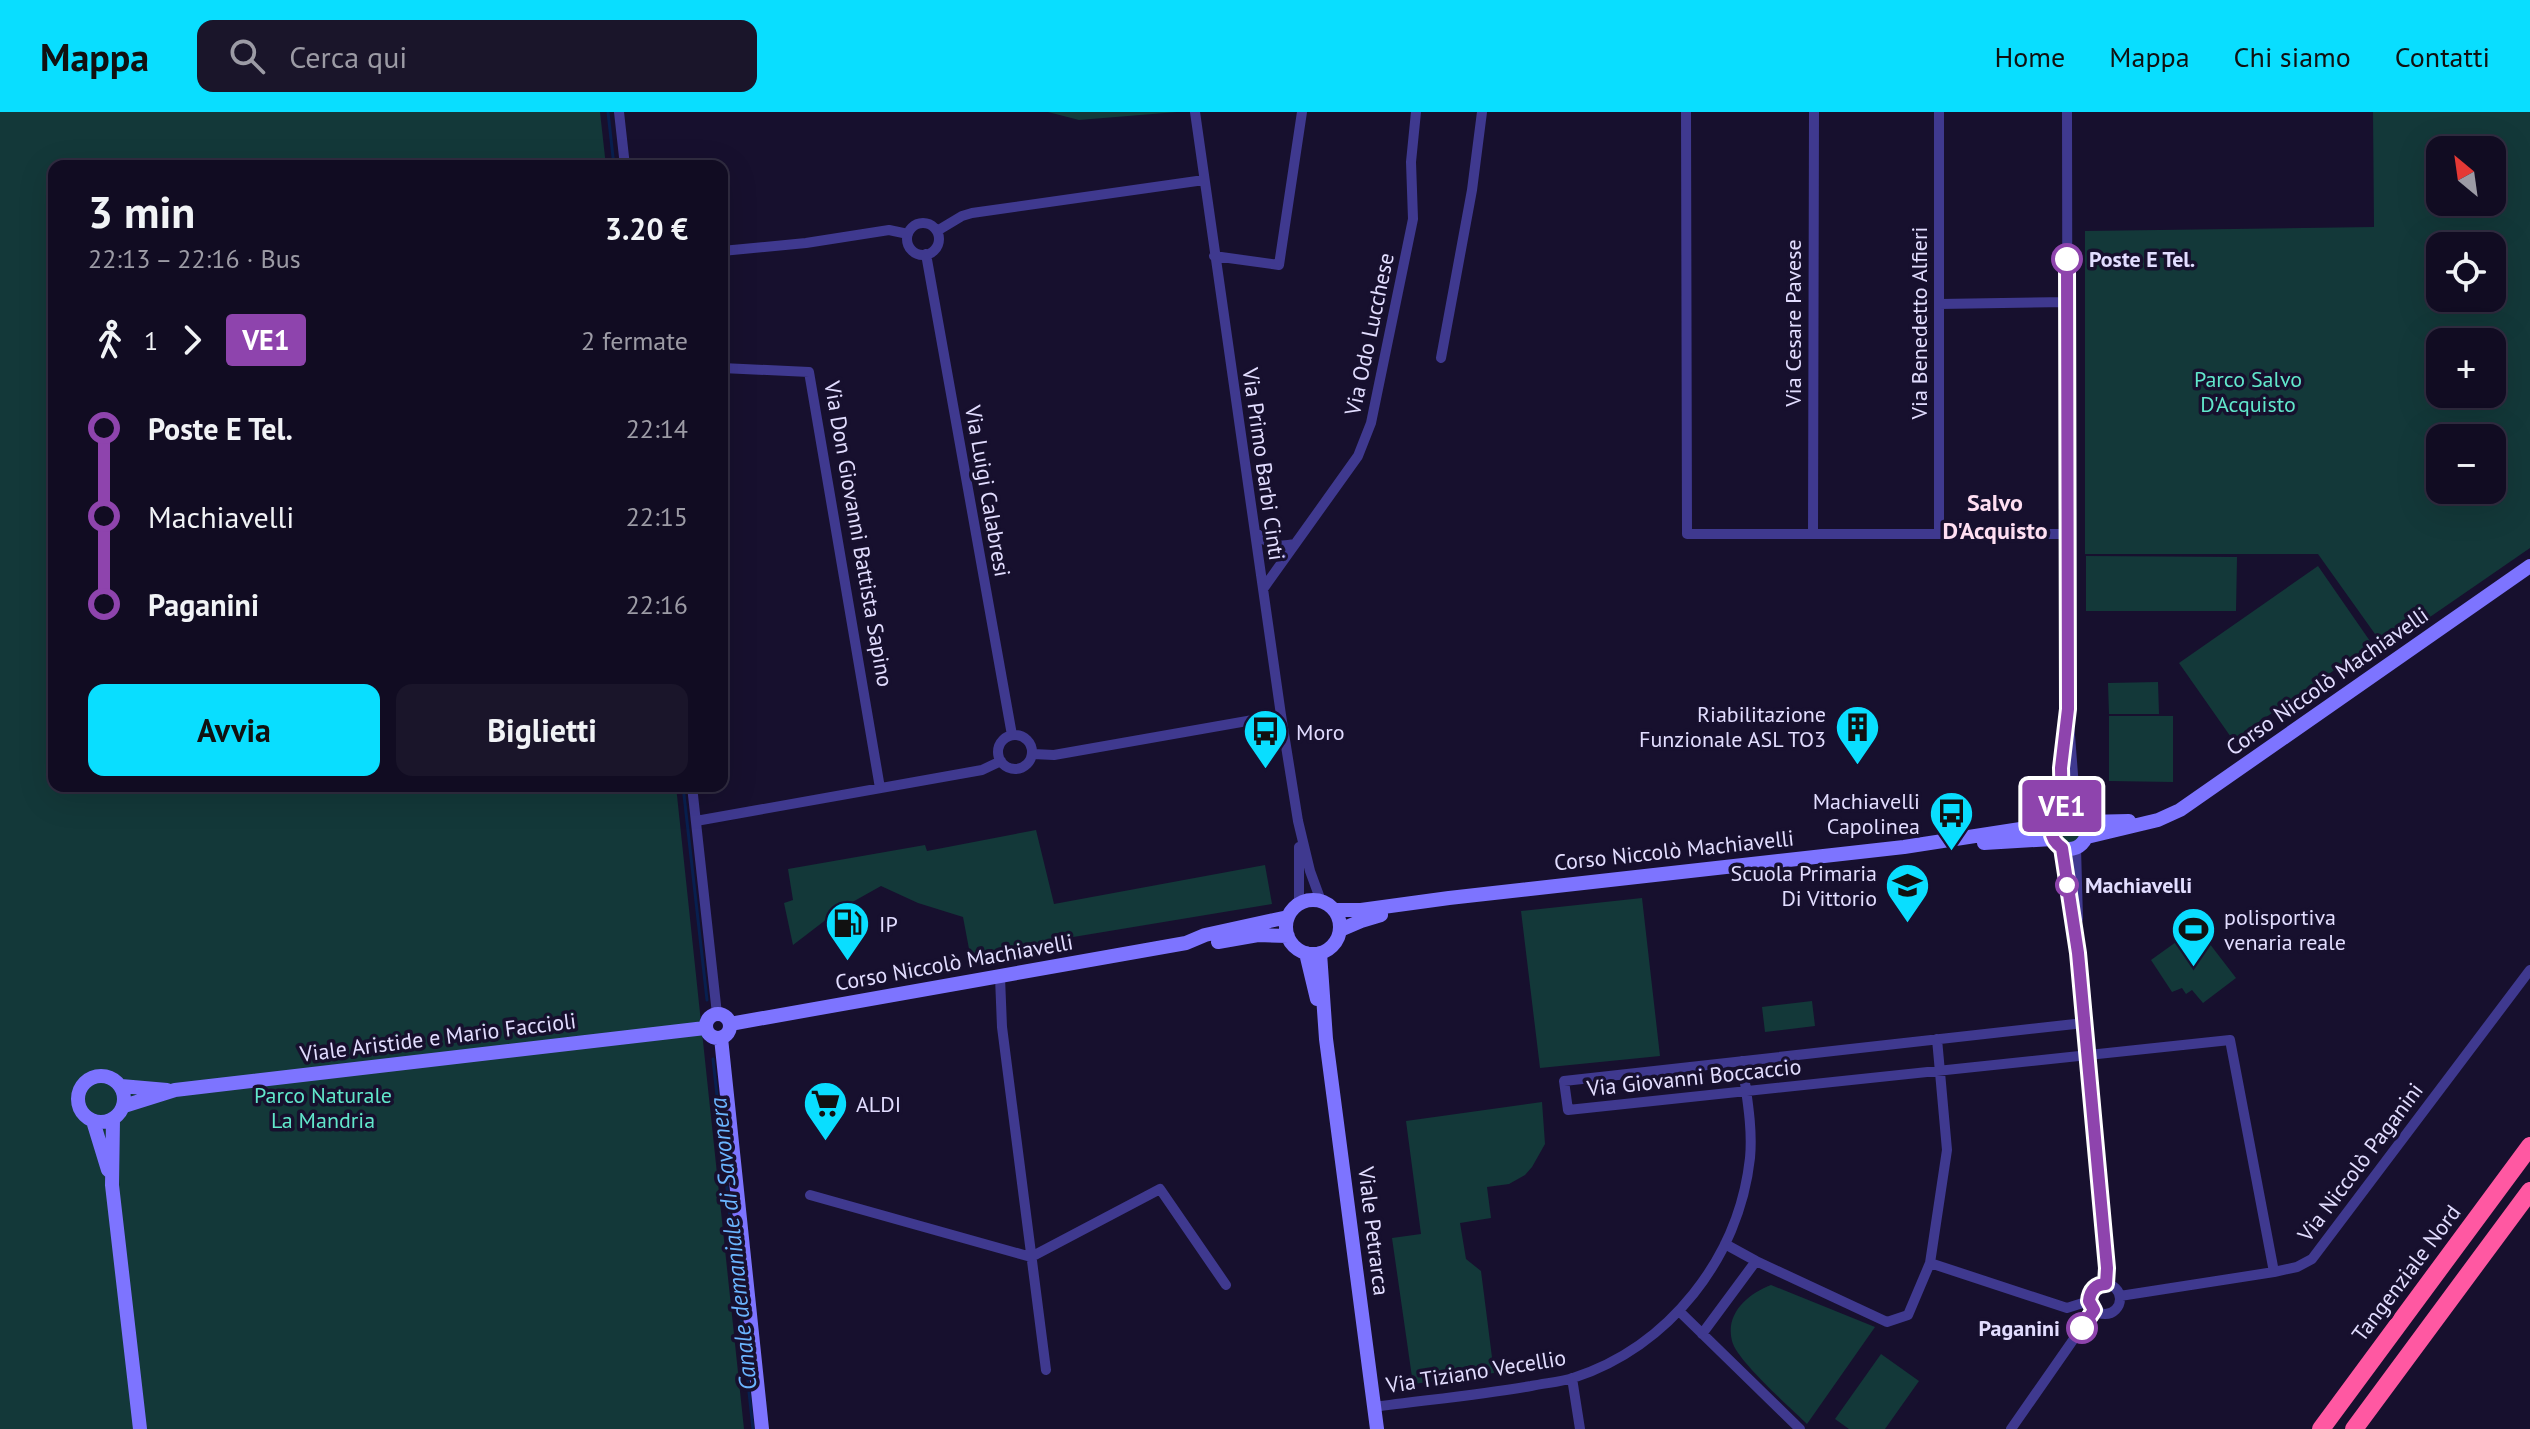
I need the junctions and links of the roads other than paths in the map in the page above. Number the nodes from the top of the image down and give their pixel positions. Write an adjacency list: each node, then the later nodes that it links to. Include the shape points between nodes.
1 (619, 112): 10 (street)
2 (1195, 112): 11 (street, Via Primo Barbi Cinti)
3 (1302, 112): 16 (street, via 1279,265)
4 (1416, 112): 25 (street, Via Odo Lucchese, via 1413,219 1371,423 1358,456)
5 (1482, 112): 19 (street)
6 (1686, 112): 22 (street, via 1687,534)
7 (1814, 112): 22 (street, Via Cesare Pavese)
8 (1939, 112): 18 (street, Via Benedetto Alfieri)
9 (2067, 112): 17 (street)
10 (624, 160)
11 (1204, 180): 12 (street, via 972,213); 16 (street, Via Primo Barbi Cinti)
12 (937, 231): 13 (street, via 918,224); 15 (street, via 937,245)
13 (908, 234): 14 (street, via 889,230); 15 (street, via 911,250)
14 (728, 250)
15 (926, 254): 29 (street, Via Luigi Calabresi)
16 (1214, 256): 21 (street, Via Primo Barbi Cinti)
17 (2068, 302): 18 (street); 24 (street)
18 (1939, 304): 23 (street, Via Benedetto Alfieri)
19 (1441, 358)
20 (728, 368): 32 (street, Via Don Giovanni Battista Sapino, via 809,372)
21 (1254, 532): 25 (street, via 1268,544); 27 (street, Via Primo Barbi Cinti)
22 (1813, 534): 23 (street)
23 (1939, 534): 24 (street)
24 (2069, 534): 36 (street)
25 (1295, 544): 27 (street, Via Odo Lucchese)
26 (2530, 566): 36 (street, Corso Niccolò Machiavelli, via 2180,810 2158,820)
27 (1263, 589): 28 (street, Via Primo Barbi Cinti)
28 (1281, 715): 30 (street, via 1054,755); 35 (street, Via Primo Barbi Cinti)
29 (1012, 735): 30 (street, via 1027,739); 31 (street, via 999,746)
30 (1033, 754): 31 (street, via 1019,769)
31 (1001, 761): 32 (street, via 982,770)
32 (880, 788): 34 (street)
33 (693, 792): 34 (street)
34 (696, 821): 48 (street)
35 (1298, 821): 38 (street, Via Primo Barbi Cinti); 39 (street, Via Primo Barbi Cinti)
36 (2069, 831): 37 (street, Corso Niccolò Machiavelli); 49 (street)
37 (1449, 898): 40 (street, Corso Niccolò Machiavelli); 42 (street, Corso Niccolò Machiavelli)
38 (1321, 901): 39 (street); 40 (street)
39 (1299, 904): 41 (street)
40 (1335, 910): 42 (street)
41 (1288, 917): 43 (street); 44 (street, Corso Niccolò Machiavelli)
42 (1340, 930): 45 (street, via 1334,945)
43 (1288, 936): 44 (street, Corso Niccolò Machiavelli); 45 (street, via 1294,946)
44 (1186, 943): 47 (street, Corso Niccolò Machiavelli)
45 (1313, 953): 80 (street, Viale Petrarca)
46 (2530, 970): 71 (street, Via Niccolò Paganini, via 2312,1259)
47 (1000, 977): 50 (street, Corso Niccolò Machiavelli); 68 (street)
48 (717, 1014): 50 (street); 51 (street)
49 (2084, 1023): 53 (street, Via Giovanni Boccaccio); 54 (street)
50 (730, 1024): 52 (street)
51 (705, 1028): 52 (street); 58 (street, Viale Aristide e Mario Faccioli)
52 (721, 1038): 82 (street)
53 (1937, 1039): 55 (street, Via Giovanni Boccaccio); 56 (street)
54 (2087, 1055): 56 (street, Via Giovanni Boccaccio); 71 (street, Via Giovanni Boccaccio, via 2230,1040); 72 (street)
55 (1742, 1061): 59 (street, Via Tiziano Vecellio); 59 (street, Via Giovanni Boccaccio, via 1564,1081 1568,1110)
56 (1940, 1071): 59 (street, Via Giovanni Boccaccio); 70 (street, via 1947,1150)
57 (121, 1086): 58 (street, Viale Aristide e Mario Faccioli); 60 (street); 62 (street, via 100,1075 85,1081 78,1103)
58 (175, 1090): 60 (street, Viale Aristide e Mario Faccioli)
59 (1746, 1091): 67 (street, Via Tiziano Vecellio, via 1750,1156 1738,1215)
60 (124, 1106): 61 (street)
61 (113, 1119): 62 (street); 64 (street)
62 (93, 1121): 64 (street)
63 (2530, 1146): 87 (highway, Tangenziale Nord)
64 (112, 1185): 81 (street)
65 (2530, 1191): 88 (highway)
66 (810, 1195): 68 (street)
67 (1725, 1244): 69 (street); 76 (street, Via Tiziano Vecellio)
68 (1031, 1257): 73 (street, via 1160,1189); 78 (street)
69 (1756, 1261): 70 (street, via 1887,1322 1908,1315); 77 (street)
70 (1930, 1263): 75 (street, via 2067,1308)
71 (2274, 1272): 74 (street, Via Niccolò Paganini)
72 (2106, 1284): 74 (street); 75 (street, via 2092,1290)
73 (1226, 1285)
74 (2120, 1296): 75 (street, via 2112,1313 2100,1314)
75 (2092, 1305): 86 (street)
76 (1679, 1311): 77 (street); 79 (street, Via Tiziano Vecellio, via 1649,1338)
77 (1702, 1334): 85 (street)
78 (1046, 1370)
79 (1572, 1378): 80 (street, Via Tiziano Vecellio); 84 (street)
80 (1374, 1407): 83 (street, Viale Petrarca)
81 (140, 1429)
82 (762, 1429)
83 (1377, 1429)
84 (1580, 1429)
85 (1800, 1429)
86 (2011, 1429)
87 (2321, 1429)
88 (2354, 1429)

